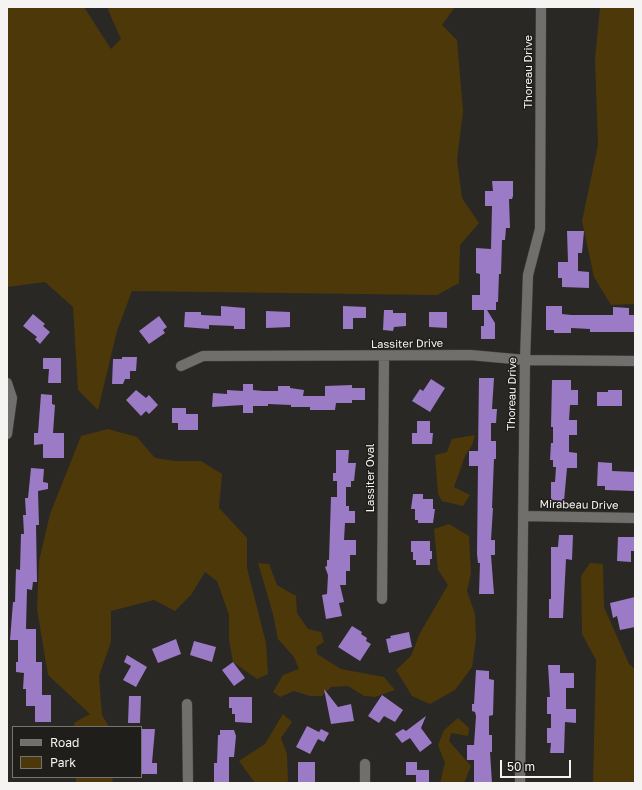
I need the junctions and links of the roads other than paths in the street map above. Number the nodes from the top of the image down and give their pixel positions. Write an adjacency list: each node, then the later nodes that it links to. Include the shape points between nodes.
1 (541, 7): 3 (street, Thoreau Drive, via 540,229 528,275)
2 (384, 357): 3 (street, Lassiter Drive, via 470,355); 5 (street, Lassiter Drive, via 203,356); 10 (street, Lassiter Oval)
3 (525, 360): 4 (street, Lassiter Drive); 8 (street, Thoreau Drive)
4 (635, 361)
5 (181, 366)
6 (7, 383): 7 (street, via 12,398)
7 (7, 434)
8 (523, 516): 9 (street, Mirabeau Drive); 15 (street, Thoreau Drive)
9 (635, 518)
10 (382, 599)
11 (187, 704): 13 (street)
12 (365, 764): 14 (street)
13 (188, 783)
14 (365, 783)
15 (520, 783)

